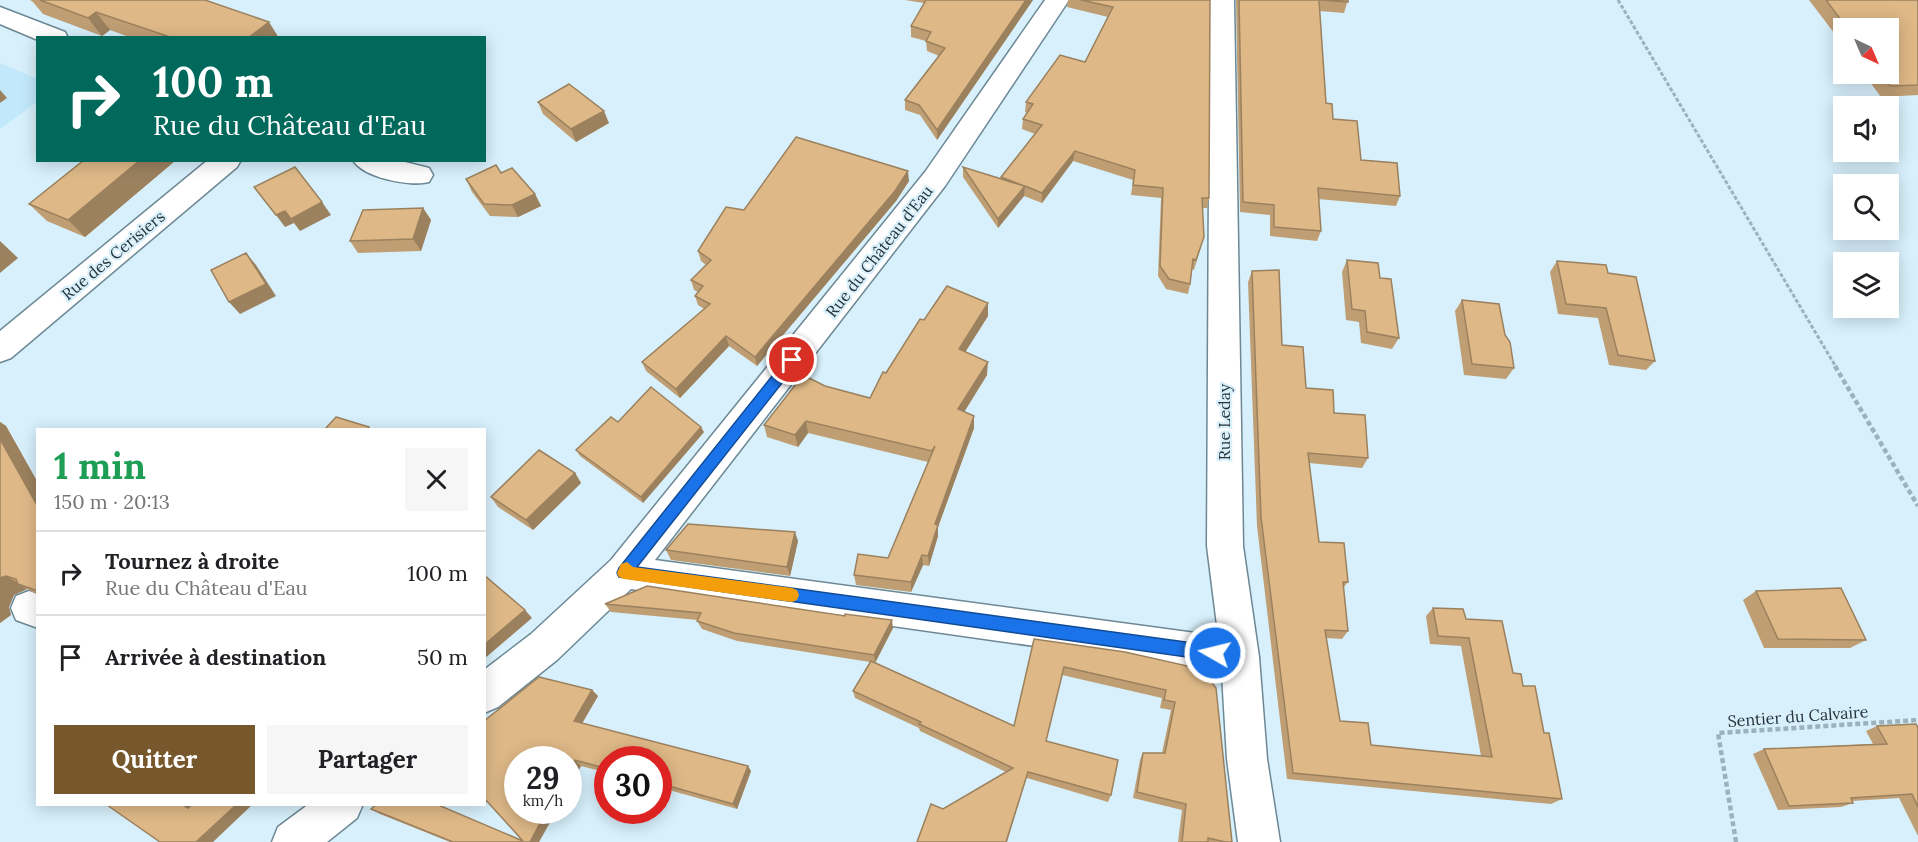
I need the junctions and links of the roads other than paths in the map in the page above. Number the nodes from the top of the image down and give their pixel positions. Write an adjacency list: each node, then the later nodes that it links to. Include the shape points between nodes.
1 (1057, 0): 9 (street, Rue du Château d'Eau, via 936,179)
2 (1222, 0): 10 (street, Rue Leday, via 1224,546)
3 (0, 15): 4 (street)
4 (51, 36)
5 (225, 162): 8 (street, Rue des Cerisiers)
6 (369, 162): 7 (street)
7 (419, 175)
8 (0, 349)
9 (624, 573): 10 (street); 11 (street, Rue du Château d'Eau, via 544,647)
10 (1240, 657): 14 (street, Rue Leday, via 1247,759)
11 (486, 692)
12 (340, 806): 13 (street)
13 (293, 842)
14 (1259, 842)

